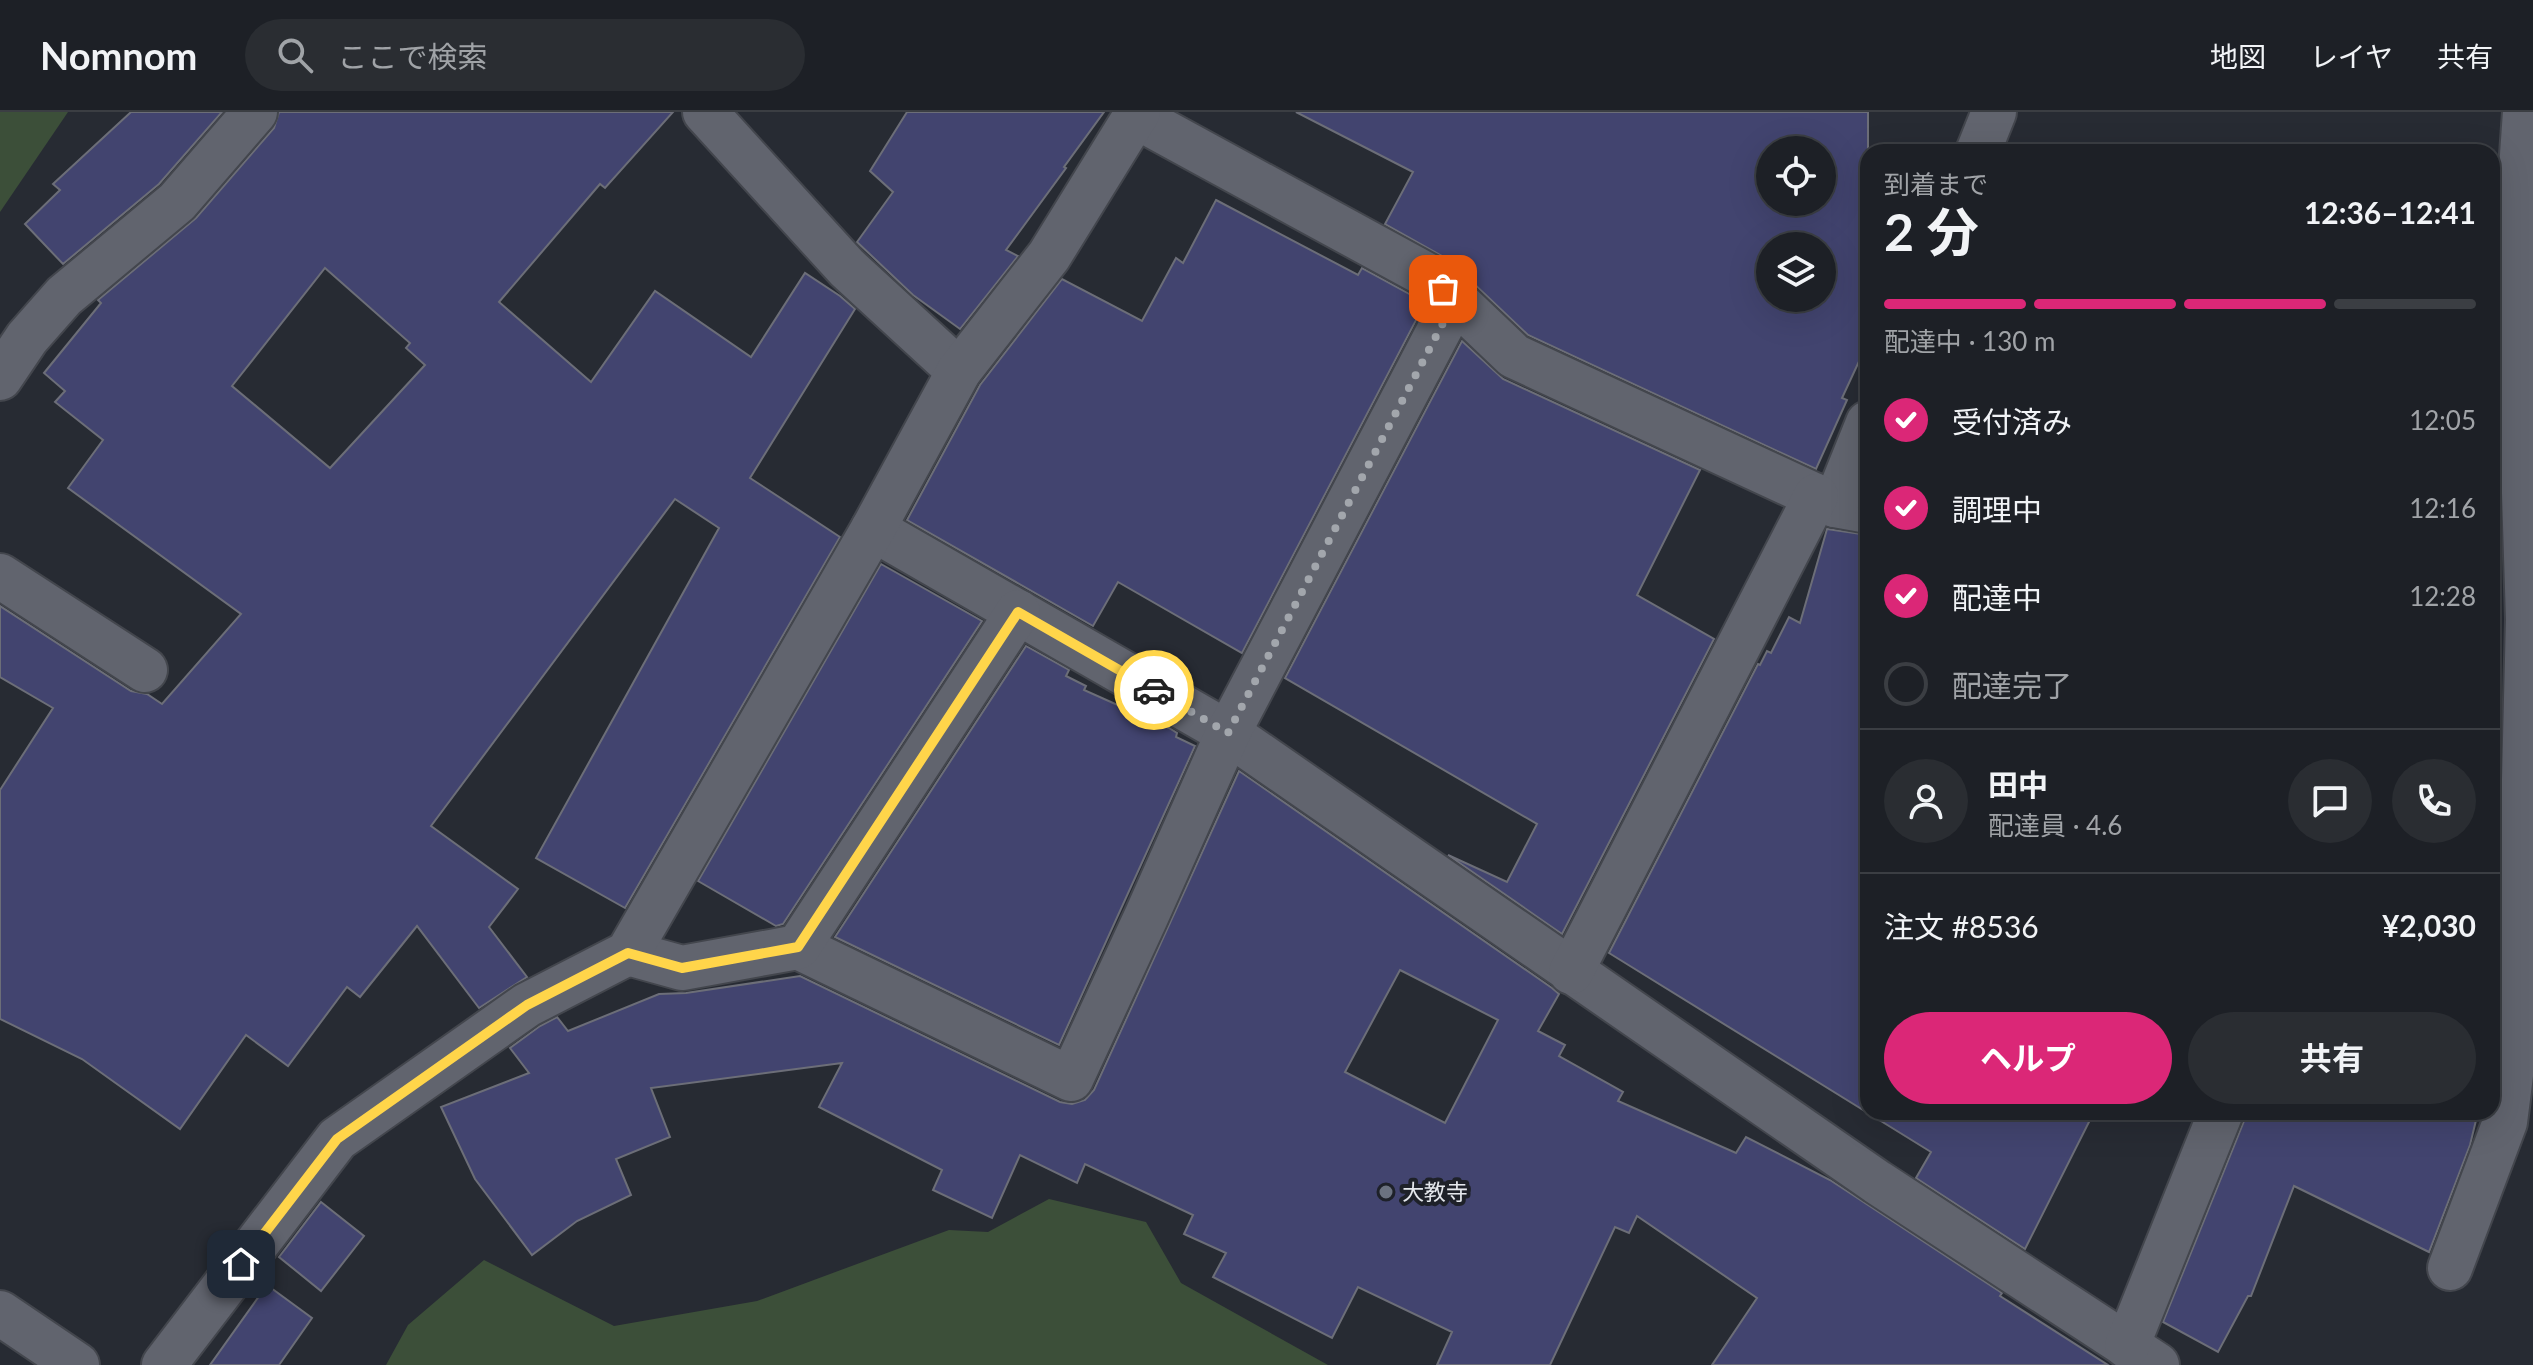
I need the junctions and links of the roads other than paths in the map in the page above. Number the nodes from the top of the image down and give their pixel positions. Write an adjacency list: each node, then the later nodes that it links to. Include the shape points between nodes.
1 (255, 112): 9 (street, via 177,202 64,296)
2 (705, 112): 8 (street, via 847,268)
3 (1994, 112): 6 (street)
4 (2525, 112): 15 (street, via 2516,241)
5 (1137, 114): 7 (street, via 1432,278); 8 (street, via 1049,256)
6 (1981, 144)
7 (1455, 300): 11 (street, via 1514,356); 17 (street)
8 (959, 371): 12 (street)
9 (0, 378)
10 (1860, 445): 11 (street)
11 (1839, 504): 20 (street)
12 (873, 529): 14 (street); 19 (street)
13 (0, 576): 16 (street)
14 (1018, 612): 17 (street); 18 (street)
15 (2518, 617): 22 (street, via 2518,1020 2505,1122)
16 (145, 670)
17 (1228, 733): 18 (street, via 1071,1079); 20 (street)
18 (798, 947): 19 (street, via 682,968)
19 (628, 953): 26 (street, via 527,1005 337,1139)
20 (1571, 972): 24 (street)
21 (2218, 1120): 24 (street)
22 (2450, 1268)
23 (0, 1313): 25 (street)
24 (2142, 1355)
25 (77, 1365)
26 (164, 1365)

